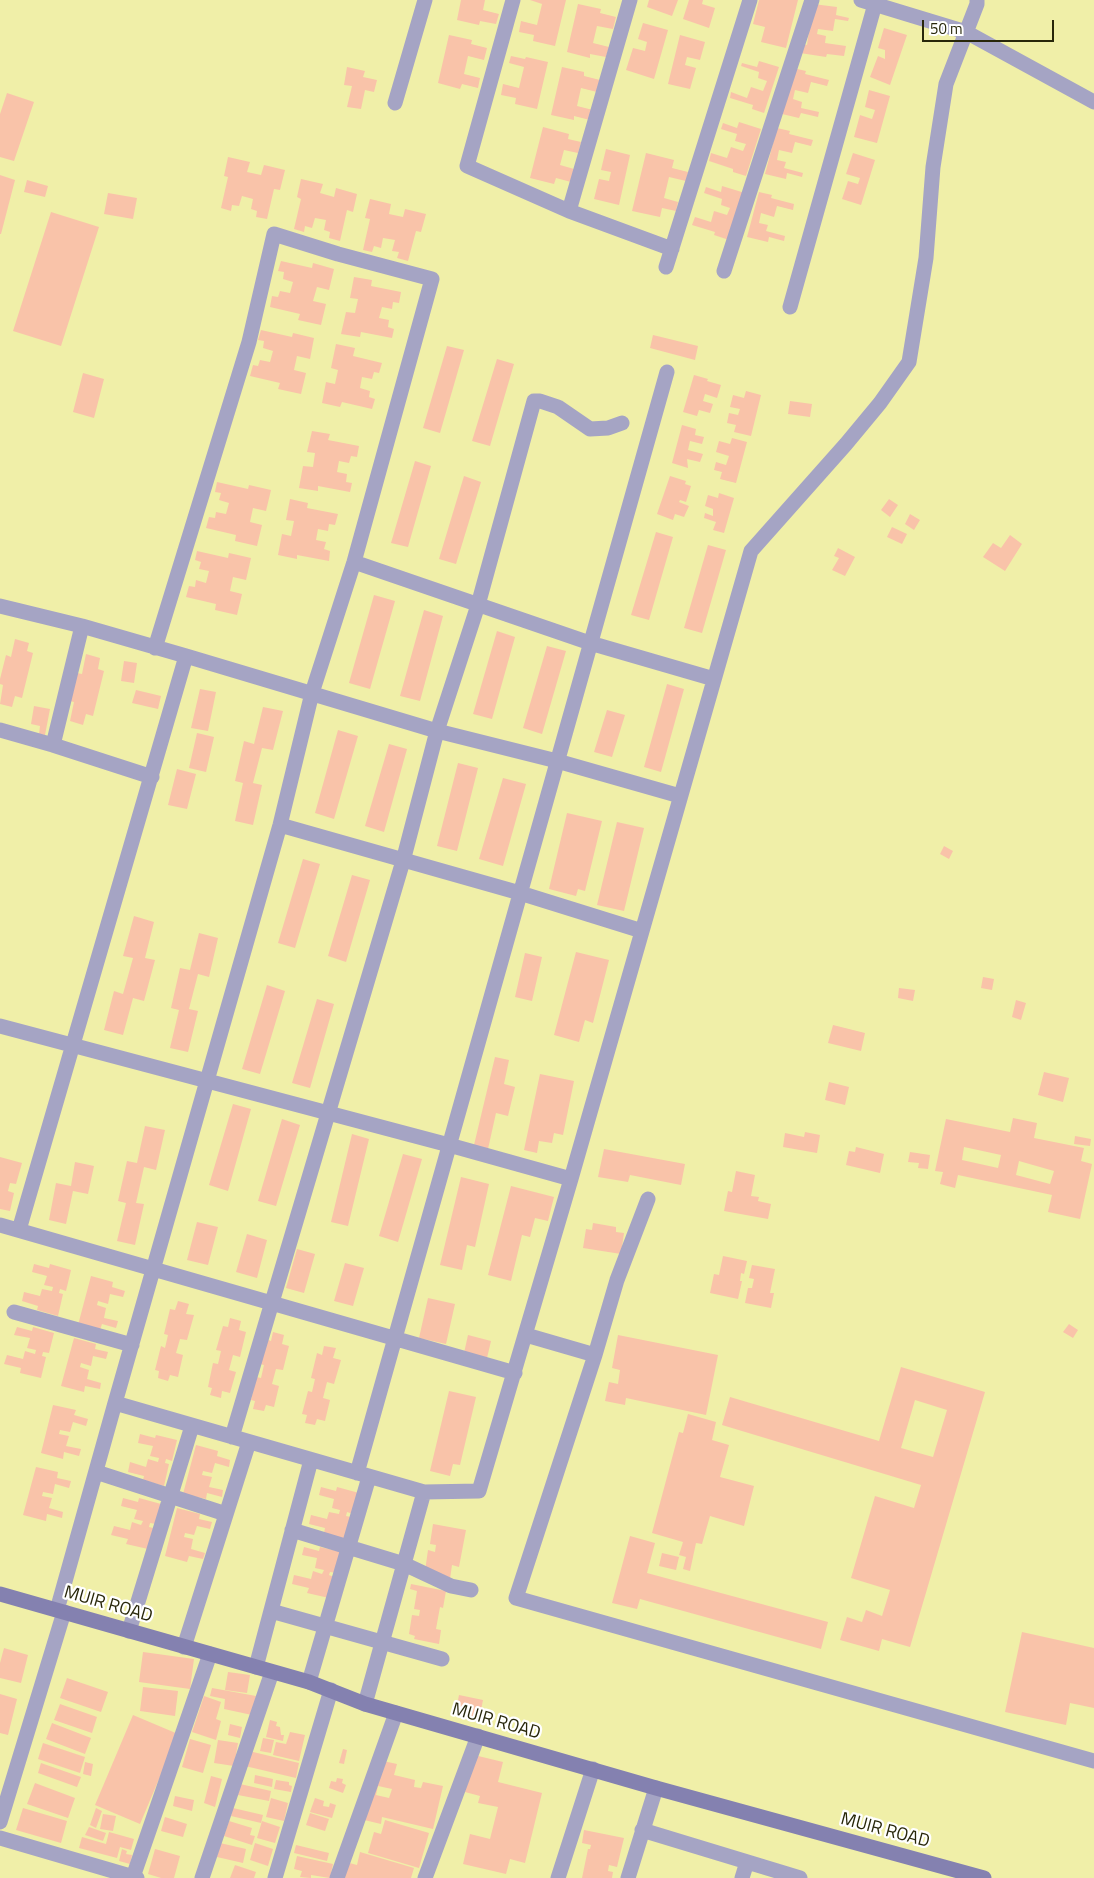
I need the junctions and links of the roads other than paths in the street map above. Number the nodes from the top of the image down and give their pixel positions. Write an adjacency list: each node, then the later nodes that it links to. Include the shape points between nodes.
1 (425, 0): 10 (street)
2 (513, 0): 11 (street, via 468,166)
3 (630, 0): 11 (street)
4 (750, 0): 12 (street)
5 (812, 0): 14 (street)
6 (977, 0): 8 (street)
7 (868, 2): 8 (street); 15 (street)
8 (966, 32): 9 (street); 25 (street, via 946,84 933,167 926,258 909,362 852,437 751,551)
9 (1094, 102)
10 (395, 103)
11 (569, 211): 12 (street)
12 (672, 249): 13 (street)
13 (666, 267)
14 (724, 271)
15 (790, 307)
16 (667, 372): 22 (street)
17 (622, 423): 19 (street, via 590,430 558,407 534,401)
18 (354, 562): 19 (street); 23 (street, via 432,280 274,234 249,342); 26 (street)
19 (478, 605): 22 (street); 28 (street)
20 (0, 606): 21 (street)
21 (82, 626): 23 (street); 29 (street)
22 (590, 643): 25 (street); 30 (street)
23 (155, 648): 24 (street)
24 (186, 656): 26 (street); 31 (street)
25 (714, 679): 32 (street)
26 (312, 693): 28 (street); 33 (street)
27 (0, 730): 29 (street)
28 (436, 731): 30 (street); 34 (street)
29 (53, 745): 31 (street)
30 (557, 761): 32 (street); 35 (street)
31 (152, 777): 38 (street)
32 (680, 796): 36 (street)
33 (280, 825): 34 (street); 39 (street)
34 (403, 861): 35 (street); 40 (street)
35 (520, 894): 36 (street); 41 (street)
36 (642, 931): 42 (street)
37 (0, 1026): 38 (street)
38 (73, 1044): 39 (street); 45 (street)
39 (208, 1080): 40 (street); 46 (street)
40 (327, 1112): 41 (street); 47 (street)
41 (449, 1145): 42 (street); 50 (street)
42 (571, 1180): 49 (street)
43 (648, 1200): 52 (street, via 617,1280)
44 (0, 1225): 45 (street)
45 (19, 1230): 46 (street)
46 (153, 1268): 47 (street); 51 (street)
47 (272, 1303): 50 (street); 56 (street)
48 (14, 1312): 51 (street)
49 (526, 1335): 52 (street); 53 (street)
50 (395, 1338): 53 (street); 60 (street)
51 (132, 1345): 54 (street)
52 (595, 1355): 84 (street, via 516,1598)
53 (515, 1373): 61 (street, via 479,1491)
54 (116, 1403): 55 (street); 59 (street)
55 (192, 1426): 56 (street); 62 (street)
56 (232, 1437): 57 (street)
57 (249, 1442): 58 (street); 63 (street)
58 (311, 1460): 60 (street); 64 (street)
59 (96, 1472): 62 (street); 69 (street)
60 (363, 1475): 61 (street); 65 (street)
61 (424, 1492): 66 (street)
62 (172, 1496): 63 (street); 72 (street)
63 (226, 1514): 74 (street)
64 (292, 1530): 65 (street); 70 (street)
65 (348, 1547): 66 (street); 71 (street)
66 (404, 1564): 67 (street, via 442,1583); 73 (street)
67 (471, 1590)
68 (0, 1594): 69 (main road, MUIR ROAD)
69 (61, 1611): 72 (main road, MUIR ROAD); 87 (street)
70 (271, 1611): 71 (street); 77 (street)
71 (325, 1626): 73 (street); 79 (street)
72 (129, 1631): 74 (main road, MUIR ROAD)
73 (381, 1642): 76 (street); 81 (street)
74 (184, 1647): 75 (main road, MUIR ROAD)
75 (210, 1654): 77 (main road, MUIR ROAD); 91 (street)
76 (442, 1659)
77 (256, 1667): 78 (main road, MUIR ROAD)
78 (272, 1672): 79 (main road, MUIR ROAD); 92 (street)
79 (309, 1682): 80 (main road, MUIR ROAD)
80 (331, 1690): 81 (main road, MUIR ROAD); 93 (street)
81 (365, 1704): 82 (main road, MUIR ROAD)
82 (396, 1713): 83 (main road, MUIR ROAD); 94 (street)
83 (478, 1736): 85 (main road, MUIR ROAD); 95 (street)
84 (1094, 1761)
85 (593, 1770): 86 (main road, MUIR ROAD); 96 (street)
86 (656, 1788): 88 (street); 100 (main road, MUIR ROAD)
87 (0, 1822)
88 (642, 1830): 90 (street); 97 (street)
89 (0, 1838): 91 (street)
90 (747, 1862): 98 (street); 99 (street)
91 (135, 1878)
92 (202, 1878)
93 (276, 1878)
94 (337, 1878)
95 (425, 1878)
96 (558, 1878)
97 (628, 1878)
98 (742, 1878)
99 (800, 1878)
100 (984, 1878)

